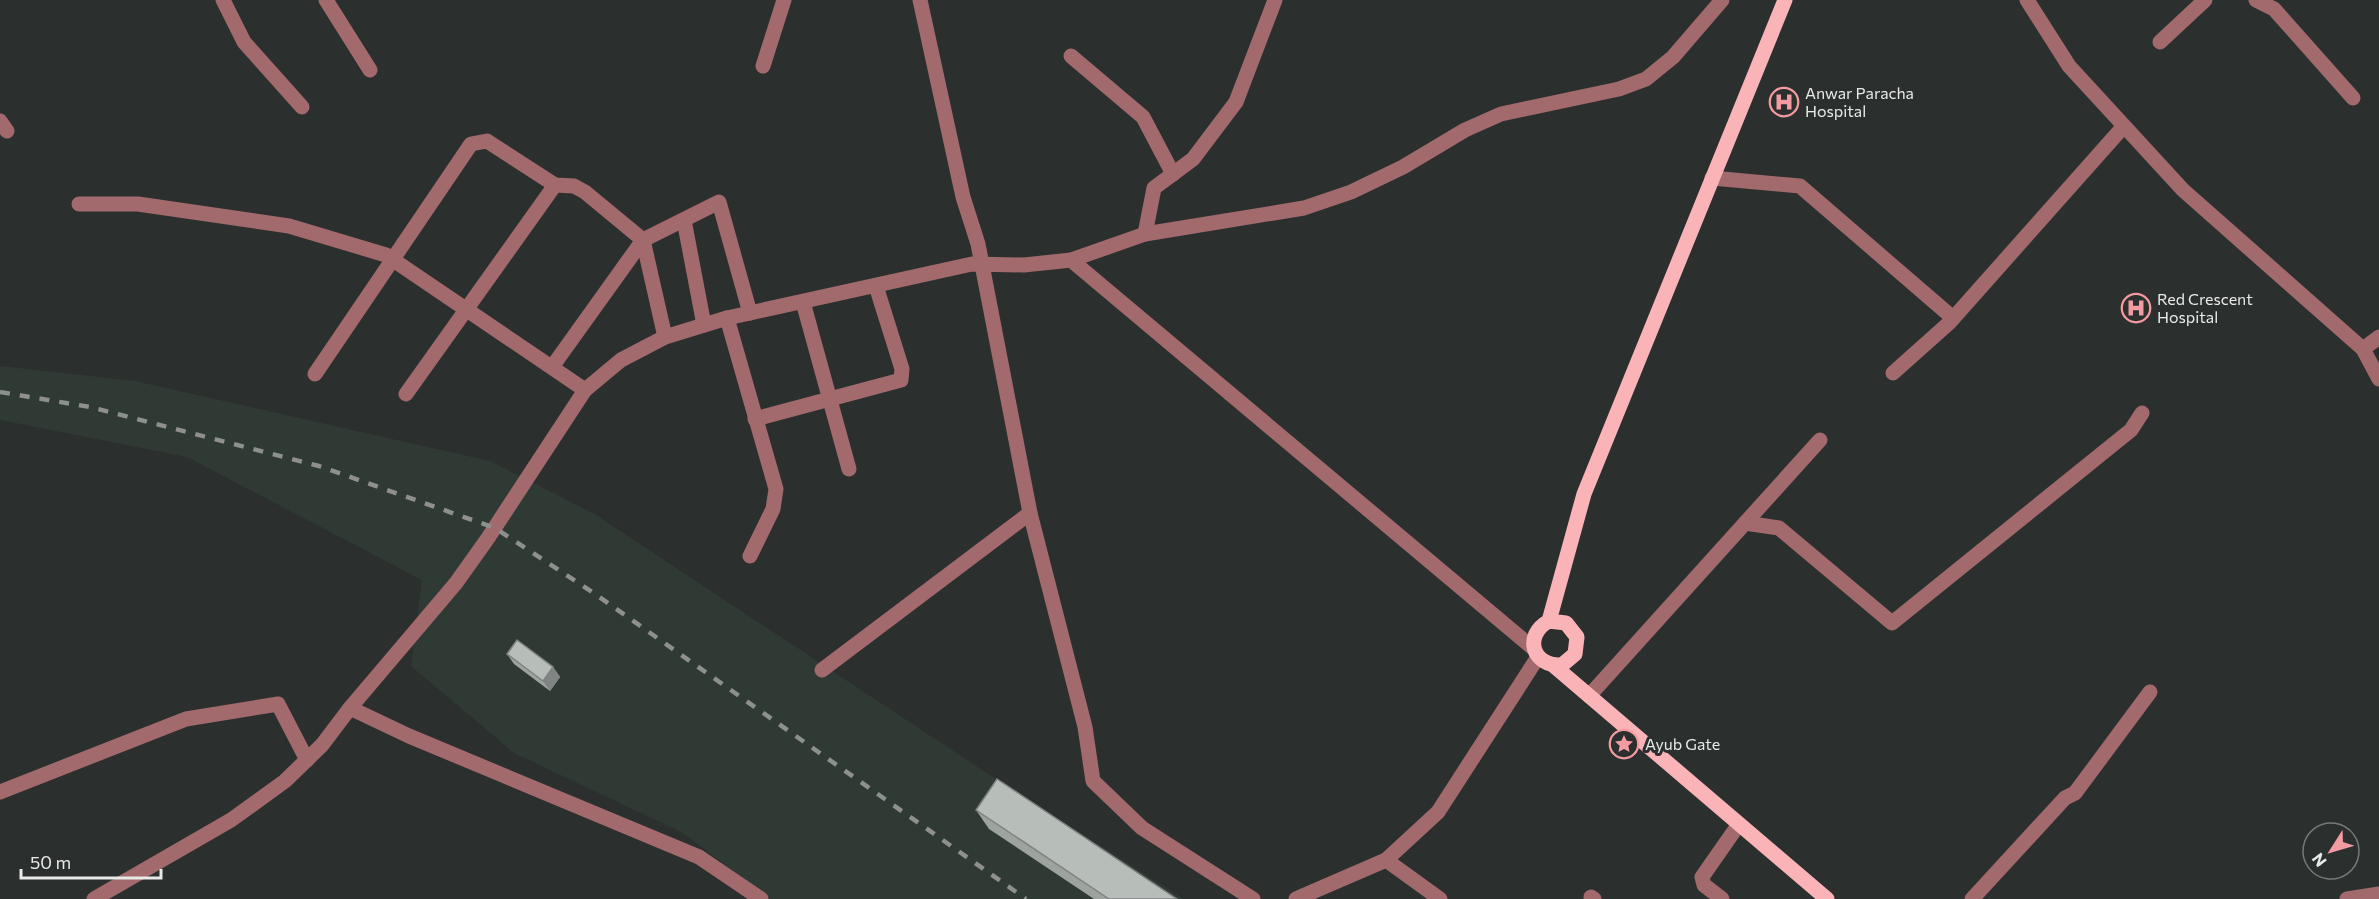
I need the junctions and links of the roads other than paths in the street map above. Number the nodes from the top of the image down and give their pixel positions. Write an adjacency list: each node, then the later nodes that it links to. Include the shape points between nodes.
1 (223, 0): 16 (street, via 244,42)
2 (326, 0): 14 (street)
3 (784, 0): 13 (street)
4 (920, 0): 27 (street)
5 (1275, 0): 18 (street, via 1236,102 1192,159)
6 (1785, 0): 19 (main road)
7 (2027, 0): 17 (street, via 2069,66)
8 (2205, 0): 11 (street)
9 (2256, 0): 15 (street, via 2274,9)
10 (1718, 2): 23 (street, via 1673,57 1646,79 1619,89 1501,114 1351,192 1304,208)
11 (2160, 42)
12 (1071, 56): 18 (street, via 1143,117)
13 (764, 66)
14 (370, 70)
15 (2353, 98)
16 (302, 107)
17 (2124, 126): 33 (street); 37 (street, via 2183,190)
18 (1173, 174): 23 (street, via 1154,189)
19 (1712, 178): 33 (street, via 1800,186); 52 (main road, via 1584,494)
20 (555, 185): 24 (street, via 574,186 585,192); 25 (street, via 487,141 471,144); 30 (street)
21 (78, 204): 25 (street, via 138,204 289,226)
22 (684, 220): 24 (street); 31 (street, via 719,202); 34 (street)
23 (1144, 234): 26 (street)
24 (643, 240): 35 (street); 38 (street)
25 (393, 260): 30 (street); 40 (street)
26 (1071, 260): 27 (street); 53 (street)
27 (981, 265): 28 (street); 49 (street)
28 (876, 286): 29 (street); 44 (street, via 902,369 901,380)
29 (803, 302): 31 (street); 44 (street)
30 (467, 308): 38 (street); 43 (street)
31 (750, 313): 32 (street)
32 (728, 318): 34 (street); 46 (street)
33 (1953, 318): 39 (street)
34 (704, 325): 35 (street)
35 (665, 337): 42 (street, via 621,360)
36 (2379, 337): 37 (street)
37 (2363, 349): 41 (street)
38 (552, 367): 42 (street)
39 (1893, 373)
40 (315, 374)
41 (2379, 379)
42 (585, 390): 58 (street, via 456,583)
43 (405, 394)
44 (830, 399): 46 (street); 48 (street)
45 (2142, 413): 50 (street, via 2131,430 1892,624 1779,528)
46 (755, 419): 51 (street, via 776,489 773,509)
47 (1820, 440): 50 (street)
48 (849, 469)
49 (1030, 513): 55 (street); 67 (street, via 1085,727 1093,781 1142,828)
50 (1745, 523): 57 (street)
51 (750, 556)
52 (1549, 621): 53 (main road, via 1535,632); 54 (main road, via 1566,623 1577,637 1575,654 1569,661)
53 (1536, 653): 54 (main road); 62 (street, via 1437,812)
54 (1553, 665): 57 (main road)
55 (822, 670)
56 (2150, 692): 72 (street, via 2075,793 2065,798)
57 (1589, 696): 61 (main road)
58 (350, 708): 59 (street); 66 (street, via 699,857)
59 (307, 760): 60 (street, via 278,704 186,719); 65 (street, via 231,820)
60 (0, 792)
61 (1739, 824): 70 (street, via 1702,877 1704,885); 71 (main road)
62 (1386, 860): 68 (street); 69 (street)
63 (2379, 894): 64 (street)
64 (2354, 898)
65 (94, 899)
66 (761, 899)
67 (1253, 899)
68 (1296, 899)
69 (1440, 899)
70 (1722, 899)
71 (1827, 899)
72 (1972, 899)

